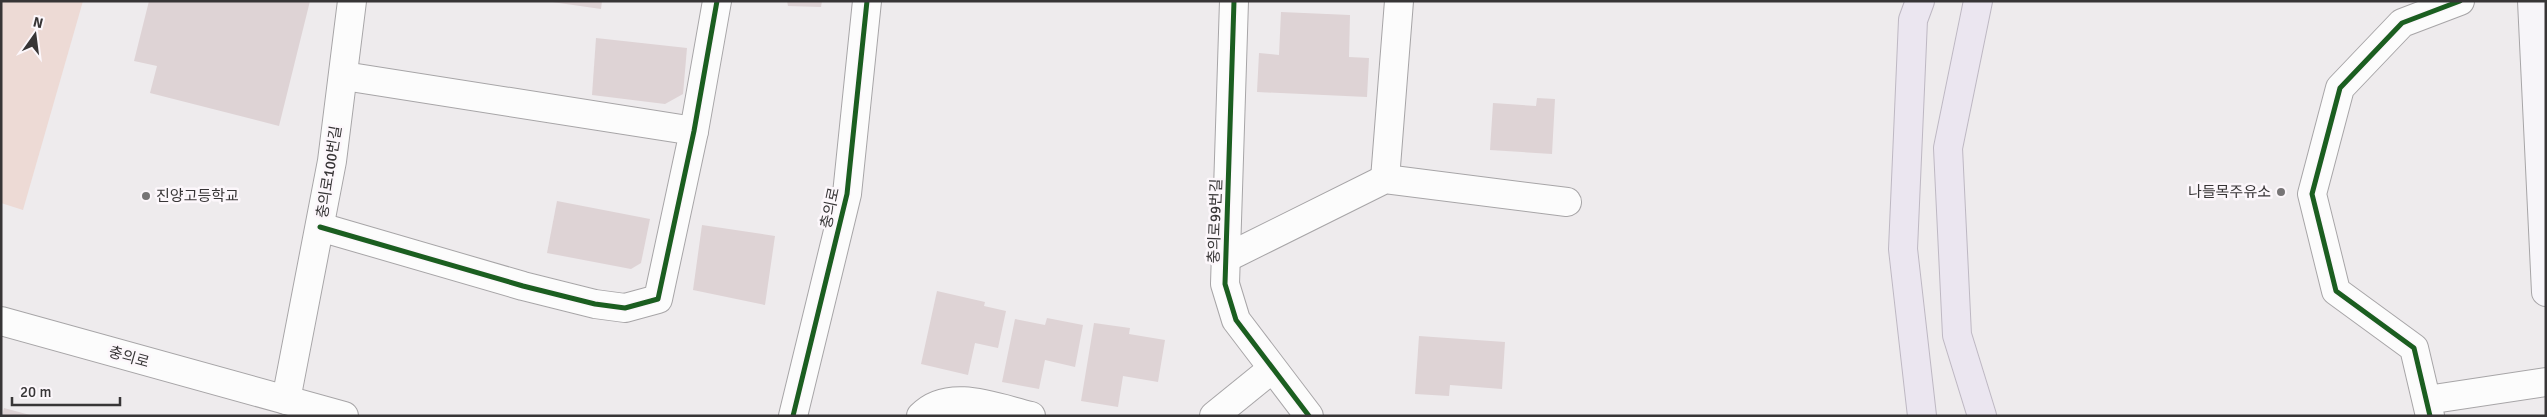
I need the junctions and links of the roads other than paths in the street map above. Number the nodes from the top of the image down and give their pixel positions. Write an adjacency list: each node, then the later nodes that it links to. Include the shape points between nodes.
1 (352, 1): 10 (street, 충의로100번길)
2 (718, 1): 11 (street)
3 (867, 1): 23 (street, 충의로, via 847,194)
4 (1234, 1): 15 (street, 충의로99번길)
5 (1399, 1): 12 (street)
6 (1920, 1): 28 (highway, via 1913,20 1903,249)
7 (1978, 1): 29 (highway, via 1948,148 1958,335)
8 (2460, 1): 21 (street, via 2402,23 2340,88 2312,194 2336,291 2414,348)
9 (2532, 1): 16 (main road)
10 (344, 76): 11 (street); 14 (street, 충의로100번길)
11 (694, 130): 14 (street, via 658,299 625,308 523,286)
12 (1385, 179): 13 (street); 15 (street)
13 (1567, 202)
14 (320, 227): 20 (street, 충의로100번길)
15 (1226, 258): 18 (street, 충의로99번길, via 1225,284 1236,320)
16 (2546, 292)
17 (1, 321): 20 (street, 충의로)
18 (1272, 369): 26 (street); 27 (street, 충의로99번길)
19 (2546, 382): 21 (street)
20 (286, 400): 22 (street, 충의로)
21 (2429, 408)
22 (344, 416)
23 (793, 416)
24 (922, 416): 25 (street, via 935,405 951,400)
25 (1030, 416)
26 (1214, 416)
27 (1309, 416)
28 (1922, 416)
29 (1982, 416)

